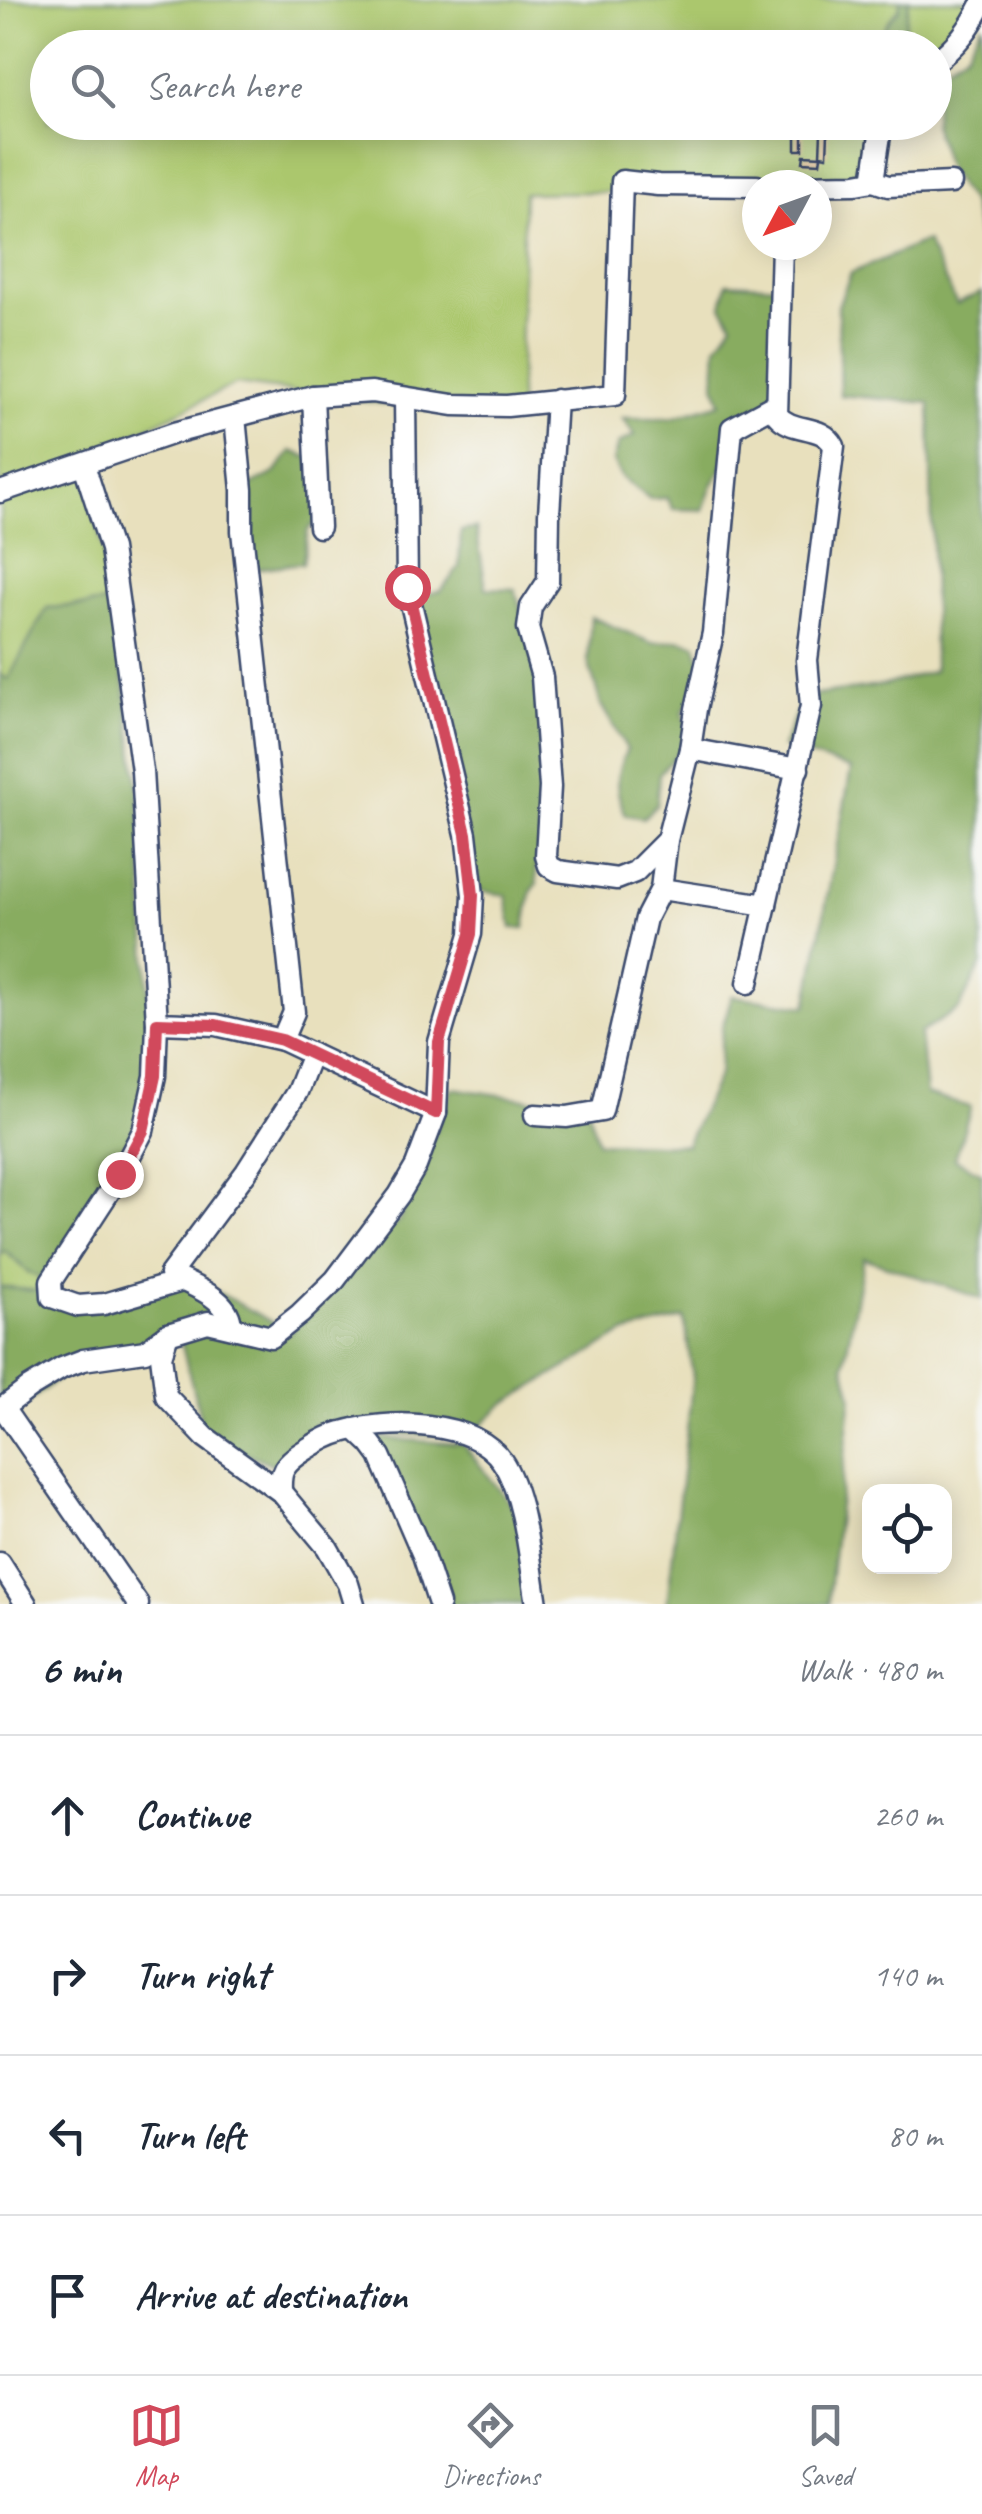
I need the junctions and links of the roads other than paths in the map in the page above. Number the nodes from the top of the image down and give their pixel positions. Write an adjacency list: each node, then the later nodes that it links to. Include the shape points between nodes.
1 (982, 4): 2 (street)
2 (952, 49)
3 (879, 140): 4 (street)
4 (873, 181): 5 (street); 6 (street)
5 (951, 183)
6 (832, 184)
7 (742, 186): 11 (street, via 622,181 616,395)
8 (781, 260): 12 (street)
9 (313, 396): 10 (street, via 372,392); 13 (street); 16 (street)
10 (405, 398): 11 (street, via 507,406); 26 (street, via 407,587 466,834 473,895 471,934 439,1042)
11 (556, 400): 19 (street, via 548,581 531,607 528,628 542,677 550,787 546,856 558,871 617,879 635,872)
12 (776, 404): 17 (street, via 732,428 713,633); 18 (street, via 783,422 819,431 834,446 807,660 811,706)
13 (236, 417): 14 (street); 24 (street, via 242,531 294,1012)
14 (84, 465): 15 (street); 23 (street, via 111,550 142,771)
15 (0, 492)
16 (319, 528)
17 (690, 748): 18 (street); 19 (street)
18 (798, 769): 21 (street)
19 (667, 840): 20 (street)
20 (661, 890): 21 (street); 27 (street, via 646,918 602,1111)
21 (766, 905): 22 (street)
22 (748, 983)
23 (157, 1023): 24 (street, via 216,1025); 28 (street, via 143,1131 51,1281 52,1298 104,1304)
24 (282, 1040): 25 (street)
25 (312, 1054): 26 (street); 28 (street, via 297,1092 246,1172 170,1274)
26 (436, 1113): 29 (street, via 399,1195 334,1280 270,1336)
27 (535, 1115)
28 (182, 1281): 29 (street, via 221,1303)
29 (231, 1327): 30 (street, via 208,1322)
30 (168, 1334): 31 (street, via 144,1351 62,1368); 33 (street, via 162,1356 166,1396 205,1438)
31 (2, 1409): 36 (street)
32 (354, 1429): 33 (street, via 290,1462); 38 (street, via 380,1456); 39 (street, via 452,1430 493,1450 515,1488)
33 (281, 1492): 37 (street, via 327,1546)
34 (0, 1563): 35 (street)
35 (26, 1604)
36 (138, 1604)
37 (354, 1604)
38 (439, 1604)
39 (537, 1604)

